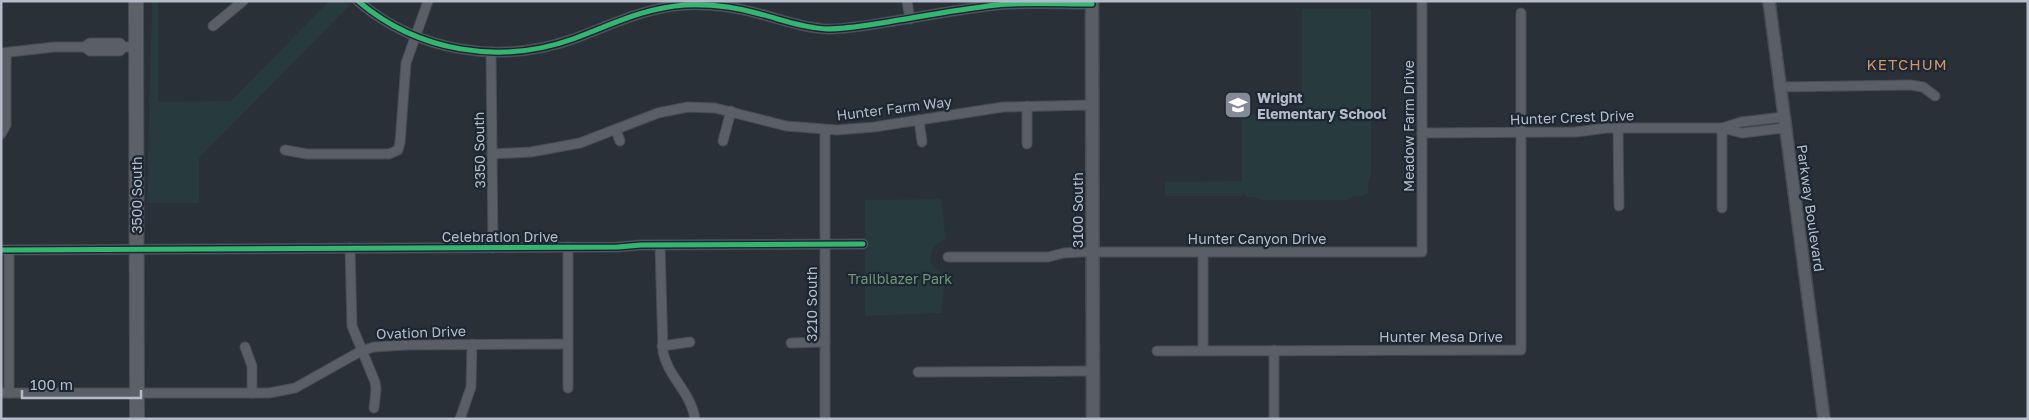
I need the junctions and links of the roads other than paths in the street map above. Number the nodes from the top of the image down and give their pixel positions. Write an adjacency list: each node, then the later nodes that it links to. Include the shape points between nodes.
1 (136, 1): 13 (main road, 3500 South)
2 (243, 1): 11 (street)
3 (358, 1): 12 (street)
4 (428, 1): 12 (street)
5 (907, 1): 10 (street)
6 (1422, 1): 28 (street, Meadow Farm Drive)
7 (1768, 1): 16 (street, Parkway Boulevard)
8 (1092, 3): 10 (street, via 1001,5); 18 (main road, 3100 South)
9 (1521, 13): 27 (street)
10 (910, 19): 14 (street, via 825,29 736,8 686,5 637,14 540,48)
11 (213, 26)
12 (414, 36): 14 (street, via 457,48); 34 (street, via 406,63 398,150 389,154 307,154)
13 (130, 47): 15 (street, via 120,51 54,47); 45 (main road, 3500 South)
14 (492, 52): 35 (street, 3350 South)
15 (4, 53): 29 (street, via 6,125)
16 (1779, 87): 17 (street, via 1910,85 1923,87); 22 (street, Parkway Boulevard)
17 (1935, 96)
18 (1092, 105): 19 (street, Hunter Farm Way); 46 (main road, 3100 South)
19 (1027, 106): 21 (street, Hunter Farm Way); 33 (street)
20 (731, 112): 25 (street, Hunter Farm Way, via 706,107 680,108); 26 (street, Hunter Farm Way, via 772,124); 31 (street)
21 (919, 120): 26 (street, Hunter Farm Way, via 862,129); 32 (street)
22 (1784, 123): 24 (street, Hunter Crest Drive, via 1742,133); 74 (street, Parkway Boulevard)
23 (1618, 128): 24 (street, Hunter Crest Drive); 27 (street, Hunter Crest Drive); 36 (street)
24 (1722, 128): 37 (street)
25 (616, 130): 30 (street); 35 (street, Hunter Farm Way, via 562,147)
26 (824, 130): 38 (street, 3210 South)
27 (1521, 132): 28 (street, Hunter Crest Drive); 60 (street, Hunter Mesa Drive, via 1521,350)
28 (1422, 133): 48 (street, Meadow Farm Drive)
29 (1, 134)
30 (620, 141)
31 (722, 141)
32 (922, 142)
33 (1027, 144)
34 (285, 150)
35 (492, 154): 43 (street, 3350 South)
36 (1619, 206)
37 (1722, 208)
38 (825, 244): 39 (street, Celebration Drive); 40 (street, Celebration Drive); 51 (street, 3210 South)
39 (863, 244)
40 (660, 245): 41 (street, Celebration Drive); 55 (street)
41 (568, 247): 43 (street, Celebration Drive); 54 (street)
42 (350, 248): 43 (street, Celebration Drive); 45 (street, Celebration Drive); 57 (street, via 351,318)
43 (493, 248)
44 (5, 250): 45 (street, Celebration Drive); 64 (street)
45 (136, 250): 65 (main road, 3500 South)
46 (1092, 252): 47 (street, Hunter Canyon Drive); 49 (street, Hunter Canyon Drive, via 1068,252 1048,257); 61 (main road, 3100 South)
47 (1203, 252): 48 (street, Hunter Canyon Drive); 59 (street)
48 (1422, 252)
49 (948, 257)
50 (690, 342): 55 (street)
51 (825, 342): 52 (street); 71 (street, 3210 South)
52 (791, 343)
53 (472, 344): 54 (street, Ovation Drive); 57 (street, Ovation Drive, via 389,345); 69 (street, via 472,387)
54 (568, 344): 63 (street)
55 (662, 346): 70 (street, via 667,367 690,400)
56 (245, 347): 66 (street, via 252,366)
57 (362, 350): 66 (street, Ovation Drive, via 295,388); 67 (street, via 375,382)
58 (1157, 350): 59 (street, Hunter Mesa Drive)
59 (1203, 350): 60 (street, Hunter Mesa Drive)
60 (1274, 350): 73 (street)
61 (1092, 371): 62 (street); 72 (main road, 3100 South)
62 (918, 372)
63 (568, 388)
64 (5, 393): 65 (street, Ovation Drive)
65 (137, 393): 66 (street, Ovation Drive); 68 (main road, 3500 South)
66 (252, 393)
67 (374, 408)
68 (137, 419)
69 (460, 419)
70 (695, 419)
71 (825, 419)
72 (1093, 419)
73 (1274, 419)
74 (1824, 419)

